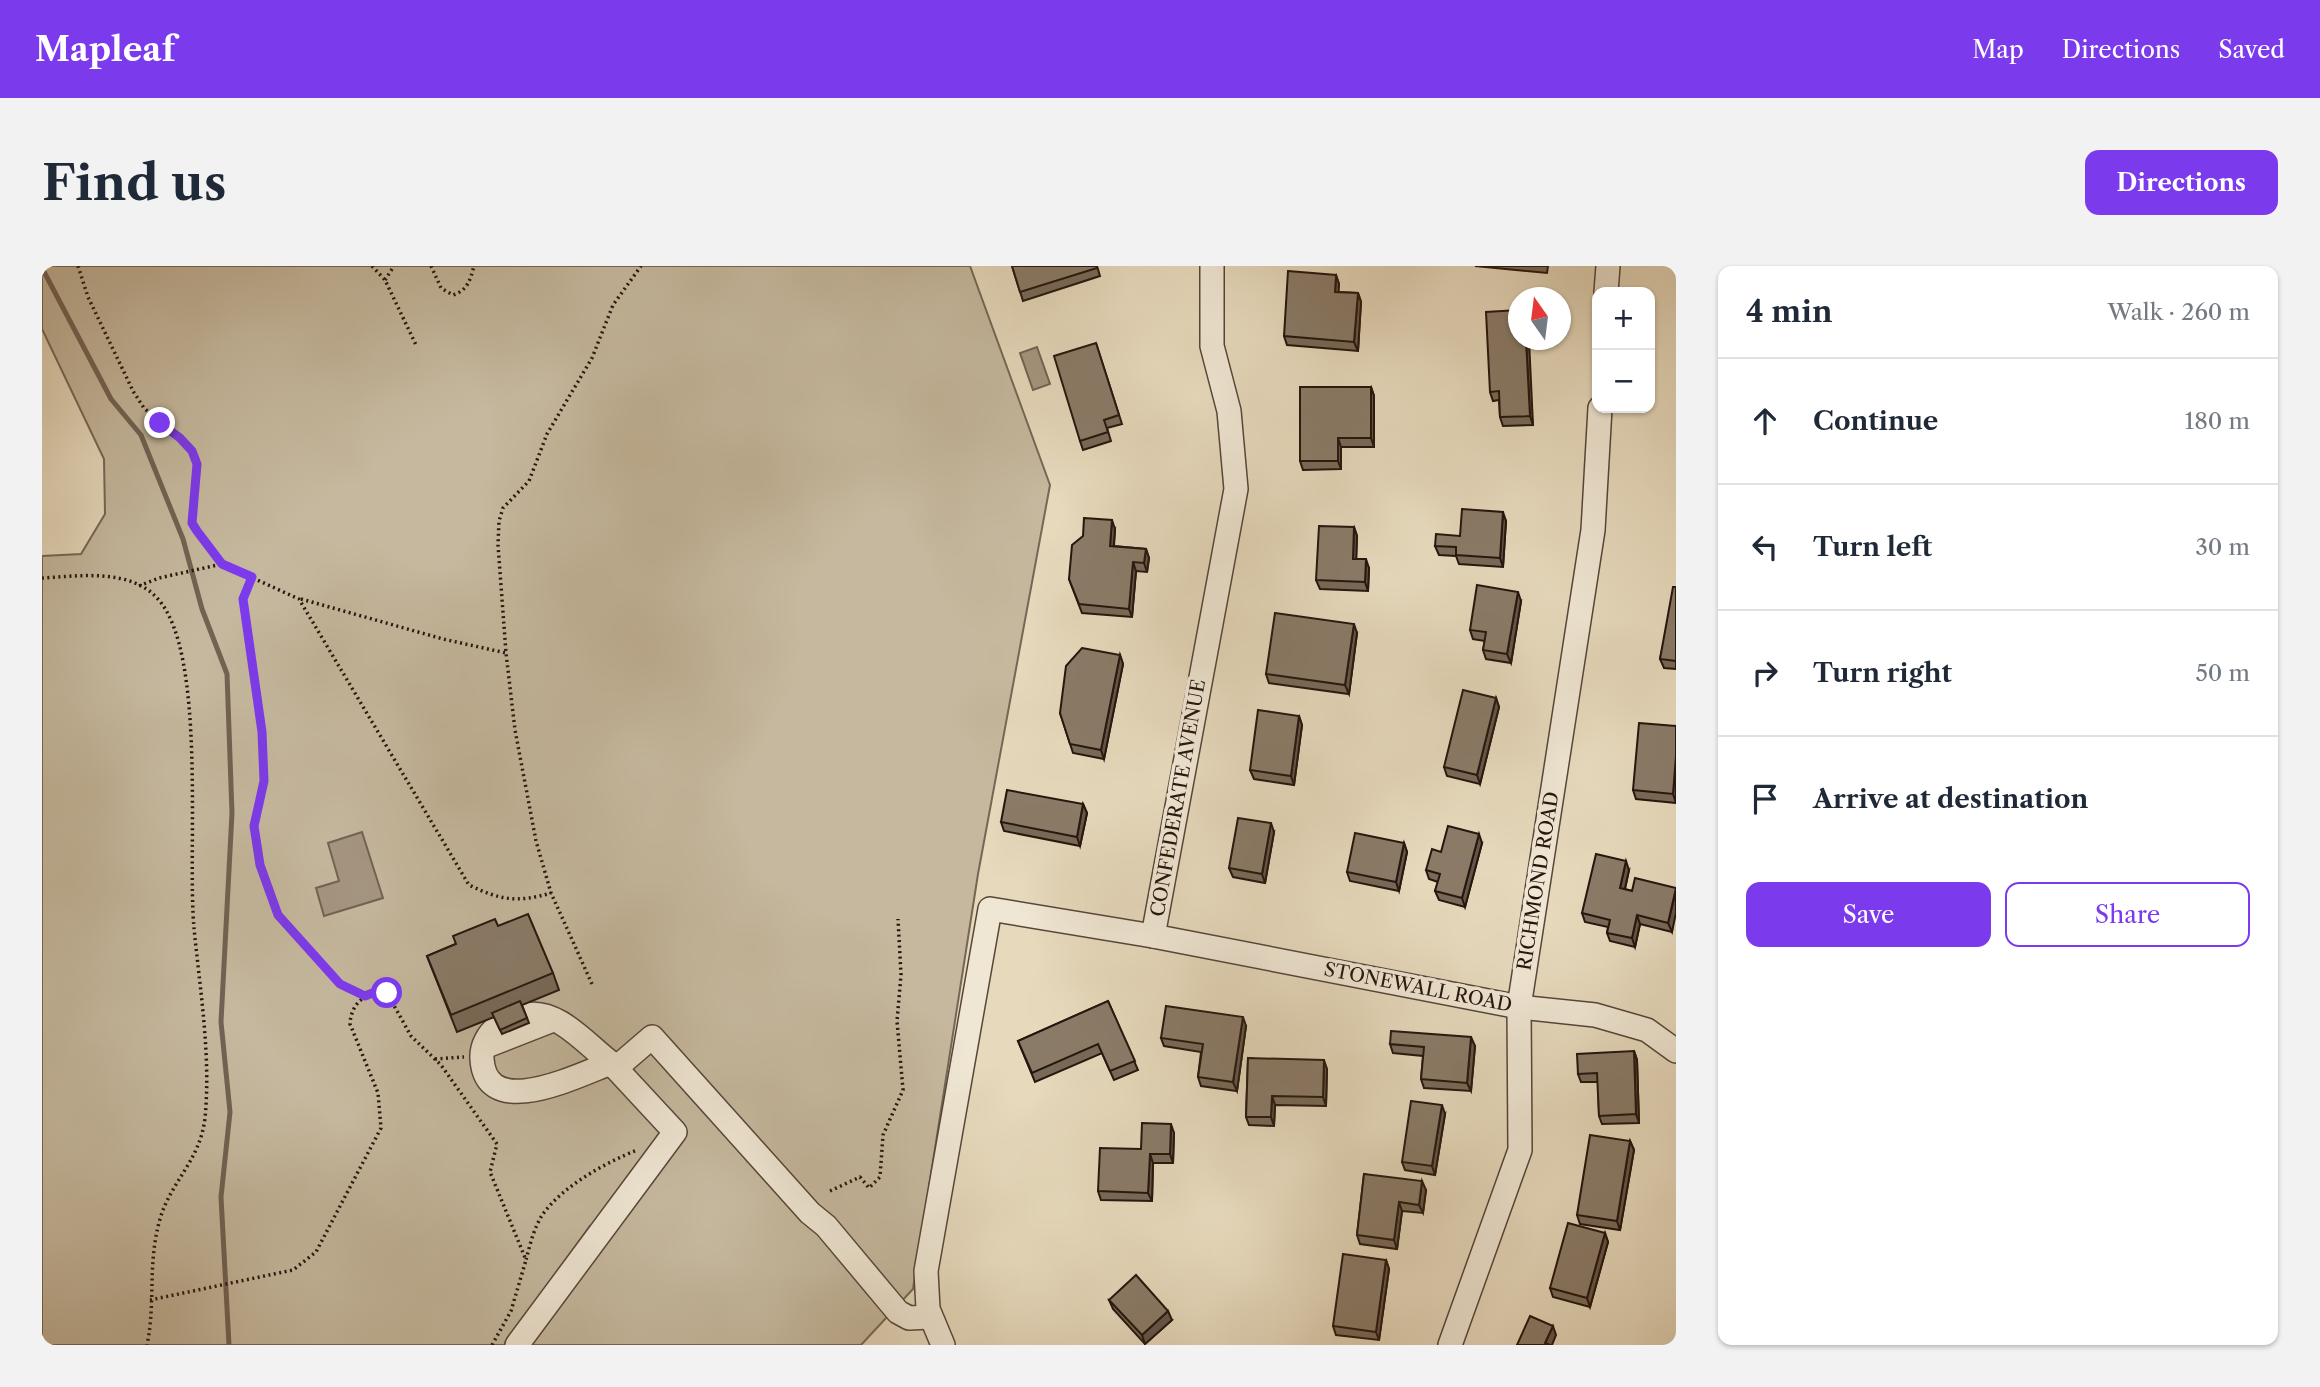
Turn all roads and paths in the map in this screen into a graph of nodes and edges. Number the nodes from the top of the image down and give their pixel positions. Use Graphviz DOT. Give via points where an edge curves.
graph roads {
  1 [pos="78,266"];
  2 [pos="372,266"];
  3 [pos="394,266"];
  4 [pos="431,266"];
  5 [pos="474,266"];
  6 [pos="641,266"];
  7 [pos="1212,266"];
  8 [pos="1608,266"];
  9 [pos="385,280"];
  10 [pos="1606,287"];
  11 [pos="417,347"];
  12 [pos="1600,413"];
  13 [pos="222,564"];
  14 [pos="252,577"];
  15 [pos="42,578"];
  16 [pos="139,586"];
  17 [pos="299,599"];
  18 [pos="506,653"];
  19 [pos="551,893"];
  20 [pos="898,919"];
  21 [pos="1153,936"];
  22 [pos="592,985"];
  23 [pos="365,996"];
  24 [pos="1519,1007"];
  25 [pos="526,1015"];
  26 [pos="555,1019"];
  27 [pos="498,1026"];
  28 [pos="483,1051"];
  29 [pos="1676,1051"];
  30 [pos="435,1059"];
  31 [pos="614,1065"];
  32 [pos="657,1155"];
  33 [pos="830,1191"];
  34 [pos="526,1260"];
  35 [pos="150,1300"];
  36 [pos="930,1317"];
  37 [pos="147,1345"];
  38 [pos="492,1345"];
  39 [pos="517,1345"];
  40 [pos="943,1345"];
  41 [pos="1450,1345"];
  1 -- 13 [label="path" via="133,391 144,408 192,451 197,464 192,523"];
  2 -- 9 [label="path"];
  3 -- 9 [label="path"];
  4 -- 5 [label="path" via="441,288 453,295 463,292"];
  6 -- 18 [label="path" via="613,305 592,358 547,434 529,481 503,508 498,545"];
  7 -- 21 [label="street, CONFEDERATE AVENUE" via="1212,346 1229,411 1236,489"];
  8 -- 10 [label="street"];
  9 -- 11 [label="path"];
  12 -- 24 [label="street, RICHMOND ROAD" via="1593,530"];
  13 -- 14 [label="path"];
  13 -- 16 [label="path"];
  14 -- 17 [label="path"];
  14 -- 23 [label="path" via="243,599 262,732 264,781 254,826 260,865 278,915 340,984"];
  15 -- 16 [label="path" via="113,577"];
  16 -- 35 [label="path" via="158,599 172,619 189,694 194,927 205,1094 198,1149 161,1216 150,1257"];
  17 -- 18 [label="path"];
  17 -- 19 [label="path" via="469,885 497,899"];
  18 -- 19 [label="path" via="515,730"];
  19 -- 22 [label="path"];
  20 -- 33 [label="path" via="901,975 897,1021 903,1090 883,1135 880,1177 869,1188 860,1177"];
  21 -- 24 [label="street, STONEWALL ROAD"];
  21 -- 36 [label="street, CONFEDERATE AVENUE" via="990,909 926,1271"];
  23 -- 30 [label="path" via="387,993 411,1036"];
  23 -- 35 [label="path" via="351,1014 350,1024 378,1093 381,1128 316,1252 293,1270"];
  24 -- 29 [label="street, STONEWALL ROAD" via="1621,1022 1647,1030"];
  24 -- 41 [label="street, RICHMOND ROAD" via="1520,1150"];
  25 -- 26 [label="street" via="542,1013"];
  26 -- 28 [label="street"];
  26 -- 31 [label="street"];
  27 -- 28 [label="street"];
  28 -- 30 [label="path"];
  28 -- 31 [label="street" via="486,1072 494,1082 517,1093"];
  30 -- 34 [label="path" via="497,1144 490,1172"];
  31 -- 32 [label="street" via="675,1132"];
  31 -- 36 [label="street" via="652,1037 826,1226 898,1312 908,1318"];
  32 -- 34 [label="path" via="648,1148 634,1151 554,1201 542,1216"];
  32 -- 39 [label="street"];
  34 -- 38 [label="path" via="511,1311"];
  35 -- 37 [label="path"];
  36 -- 40 [label="street, CONFEDERATE AVENUE"];
}
